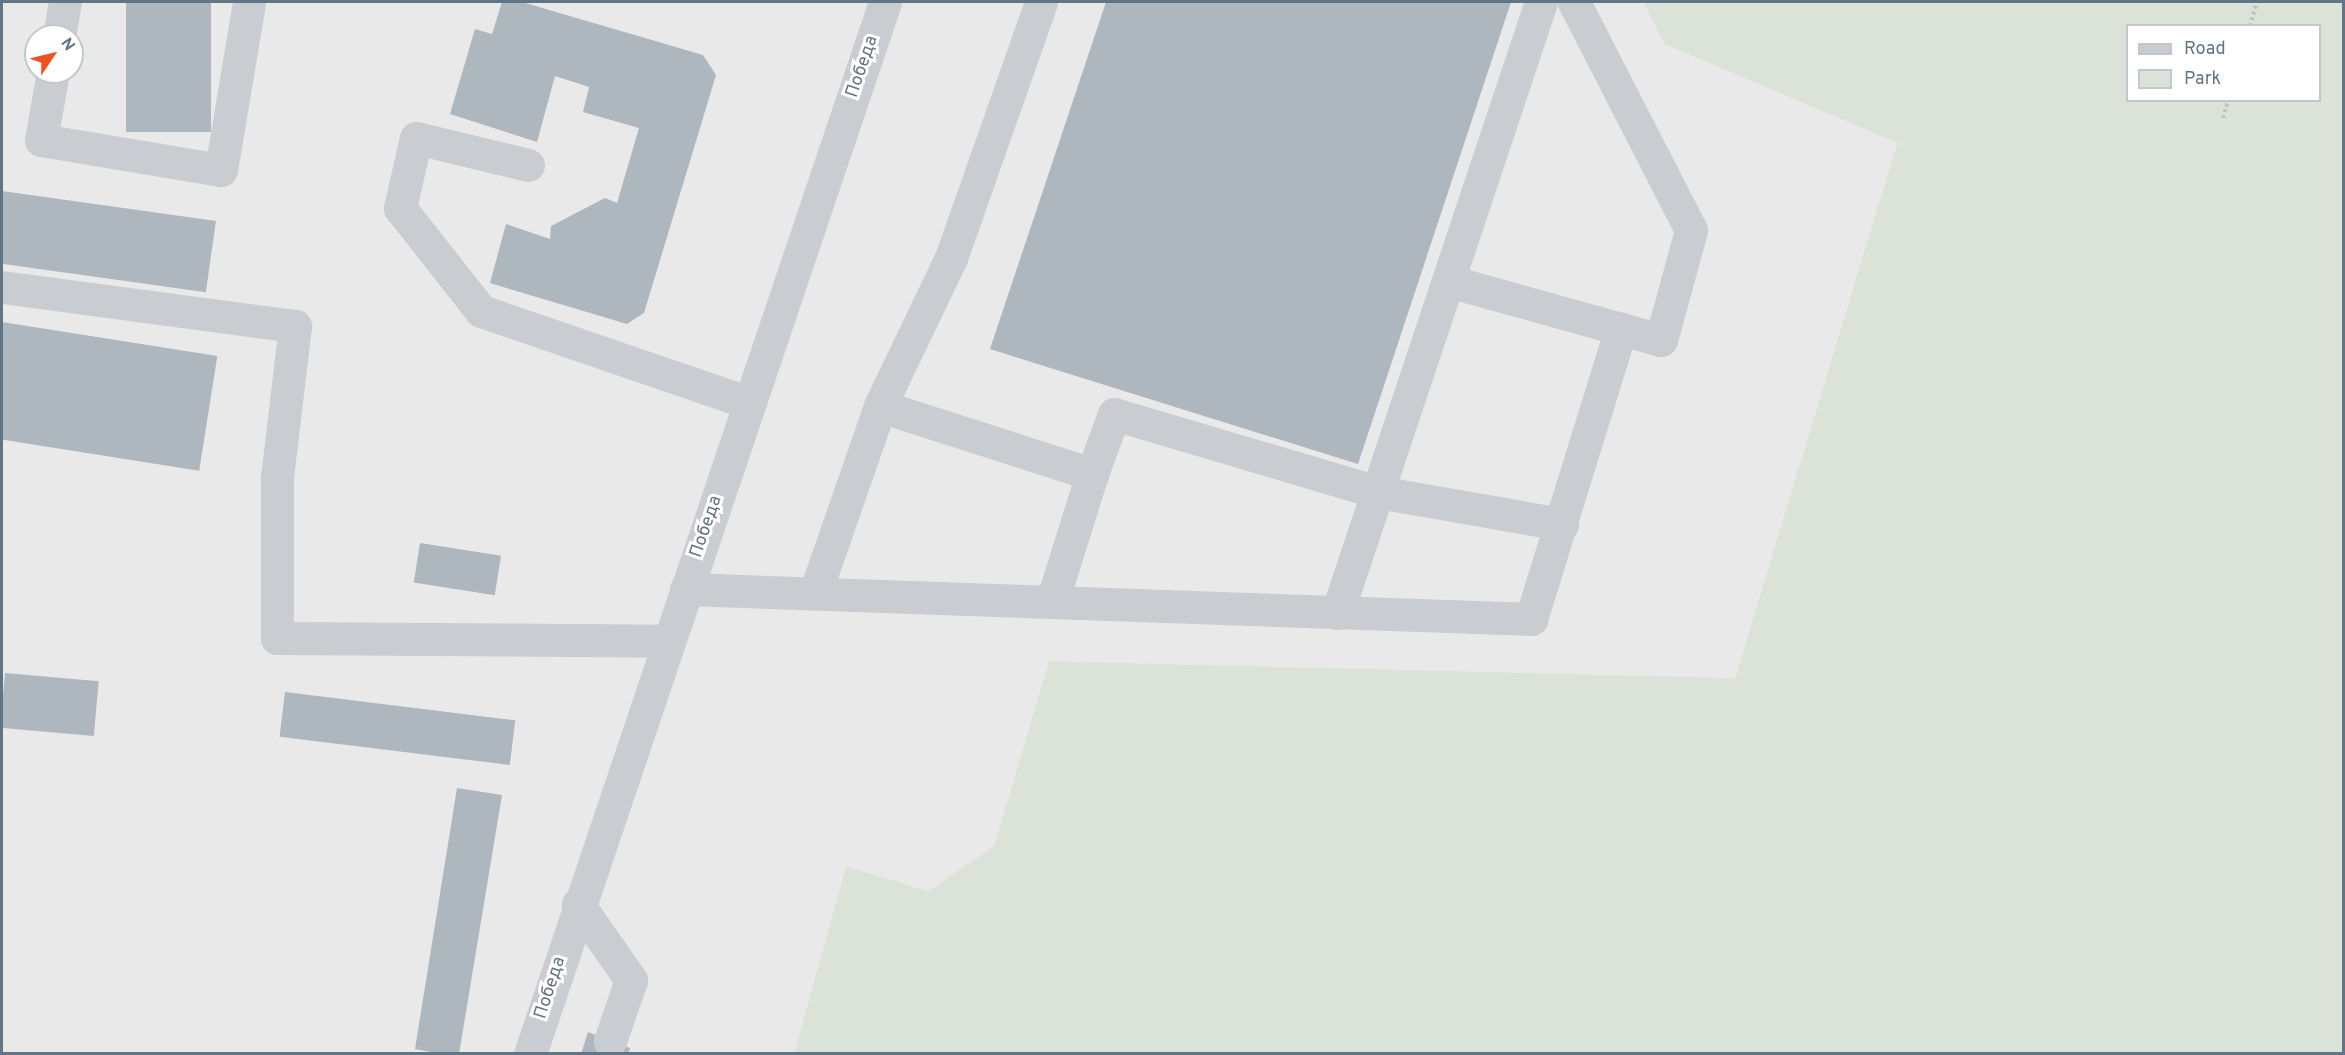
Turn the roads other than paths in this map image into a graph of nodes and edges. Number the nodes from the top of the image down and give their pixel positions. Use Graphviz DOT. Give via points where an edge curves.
graph roads {
  1 [pos="65,2"];
  2 [pos="249,2"];
  3 [pos="885,2"];
  4 [pos="1041,2"];
  5 [pos="1541,2"];
  6 [pos="1574,2"];
  7 [pos="61,24"];
  8 [pos="51,84"];
  9 [pos="528,165"];
  10 [pos="1448,281"];
  11 [pos="2,288"];
  12 [pos="1621,329"];
  13 [pos="749,403"];
  14 [pos="880,406"];
  15 [pos="1092,474"];
  16 [pos="1378,492"];
  17 [pos="1562,524"];
  18 [pos="686,589"];
  19 [pos="815,593"];
  20 [pos="1052,602"];
  21 [pos="1337,613"];
  22 [pos="668,641"];
  23 [pos="578,904"];
  24 [pos="610,1041"];
  25 [pos="530,1053"];
  1 -- 7 [label="street"];
  2 -- 8 [label="street" via="221,170 41,140"];
  3 -- 13 [label="street, Победа"];
  4 -- 14 [label="street" via="951,258"];
  5 -- 10 [label="street"];
  6 -- 12 [label="street" via="1691,230 1661,340"];
  9 -- 13 [label="street" via="416,138 400,208 481,311"];
  10 -- 12 [label="street"];
  10 -- 16 [label="street"];
  11 -- 22 [label="street" via="295,326 277,478 276,638"];
  12 -- 17 [label="street"];
  13 -- 18 [label="street, Победа"];
  14 -- 15 [label="street"];
  14 -- 19 [label="street"];
  15 -- 16 [label="street" via="1114,414"];
  15 -- 20 [label="street"];
  16 -- 17 [label="street"];
  16 -- 21 [label="street"];
  17 -- 21 [label="street" via="1531,619"];
  18 -- 19 [label="street"];
  18 -- 22 [label="street, Победа"];
  19 -- 20 [label="street"];
  20 -- 21 [label="street"];
  22 -- 23 [label="street, Победа"];
  23 -- 24 [label="street" via="631,980"];
  23 -- 25 [label="street, Победа"];
}
